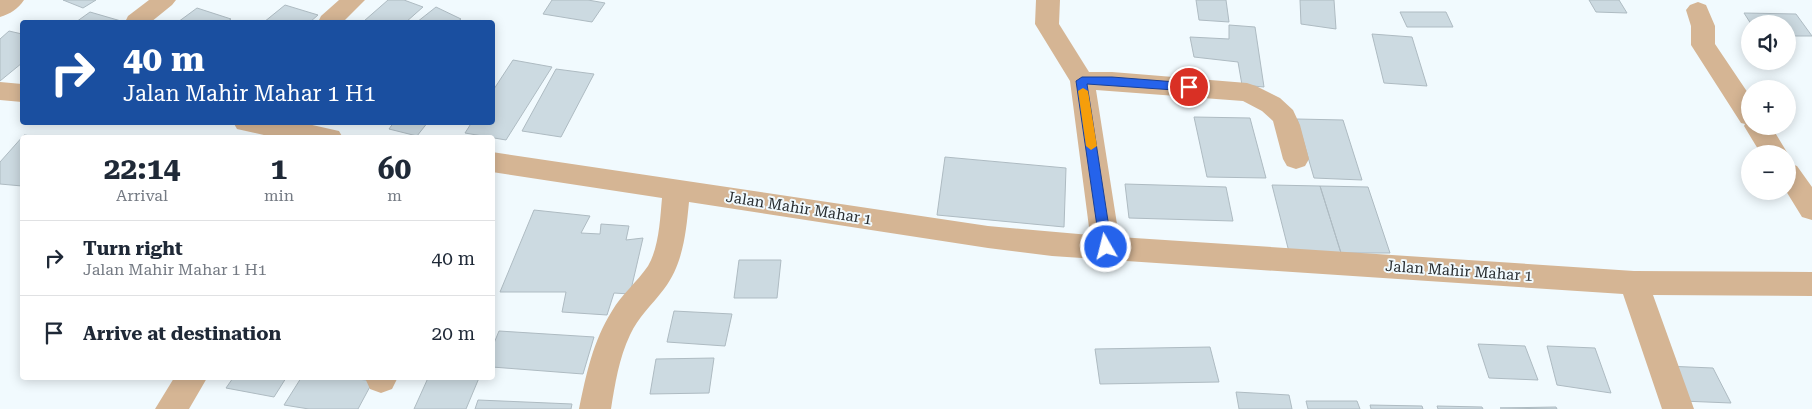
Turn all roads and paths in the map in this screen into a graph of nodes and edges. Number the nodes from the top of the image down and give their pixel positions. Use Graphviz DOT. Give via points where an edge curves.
graph roads {
  1 [pos="12,0"];
  2 [pos="164,0"];
  3 [pos="353,0"];
  4 [pos="1048,0"];
  5 [pos="0,9"];
  6 [pos="1698,10"];
  7 [pos="139,20"];
  8 [pos="331,20"];
  9 [pos="1082,81"];
  10 [pos="0,91"];
  11 [pos="20,93"];
  12 [pos="1741,102"];
  13 [pos="262,125"];
  14 [pos="314,135"];
  15 [pos="1296,159"];
  16 [pos="495,162"];
  17 [pos="1796,184"];
  18 [pos="678,190"];
  19 [pos="1812,209"];
  20 [pos="1106,247"];
  21 [pos="1634,283"];
  22 [pos="1812,284"];
  23 [pos="190,380"];
  24 [pos="171,409"];
  25 [pos="595,409"];
  26 [pos="1678,409"];
  1 -- 5 [label="street"];
  2 -- 7 [label="street"];
  3 -- 8 [label="street"];
  4 -- 9 [label="street" via="1048,24"];
  6 -- 12 [label="street" via="1704,26 1703,45"];
  9 -- 15 [label="street" via="1247,92 1280,110 1287,123"];
  9 -- 20 [label="street"];
  10 -- 11 [label="street"];
  13 -- 14 [label="street"];
  16 -- 18 [label="street, Jalan Mahir Mahar 1"];
  17 -- 19 [label="street"];
  18 -- 20 [label="street, Jalan Mahir Mahar 1" via="988,237"];
  18 -- 25 [label="street" via="665,261 652,284 621,323 605,356"];
  20 -- 21 [label="street, Jalan Mahir Mahar 1"];
  21 -- 22 [label="street, Jalan Mahir Mahar 1"];
  21 -- 26 [label="street"];
  23 -- 24 [label="street"];
}
